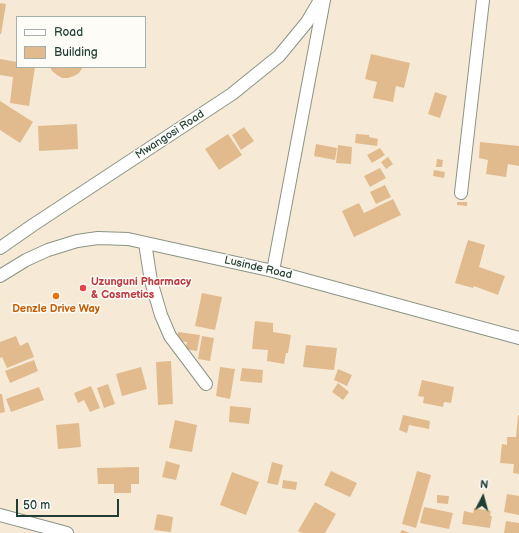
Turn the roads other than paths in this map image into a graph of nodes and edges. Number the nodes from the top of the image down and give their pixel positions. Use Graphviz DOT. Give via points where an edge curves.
graph roads {
  1 [pos="320,0"];
  2 [pos="324,0"];
  3 [pos="483,0"];
  4 [pos="461,193"];
  5 [pos="145,243"];
  6 [pos="0,248"];
  7 [pos="273,271"];
  8 [pos="0,276"];
  9 [pos="519,338"];
  10 [pos="206,384"];
  11 [pos="0,515"];
  12 [pos="67,533"];
  1 -- 6 [label="street, Mwangosi Road" via="307,22 279,56 232,94"];
  2 -- 7 [label="street"];
  3 -- 4 [label="street"];
  5 -- 7 [label="street, Lusinde Road"];
  5 -- 8 [label="street, Lusinde Road" via="128,239 98,238 76,241 26,260"];
  5 -- 10 [label="street" via="151,281 170,336"];
  7 -- 9 [label="street, Lusinde Road"];
  11 -- 12 [label="street"];
}
